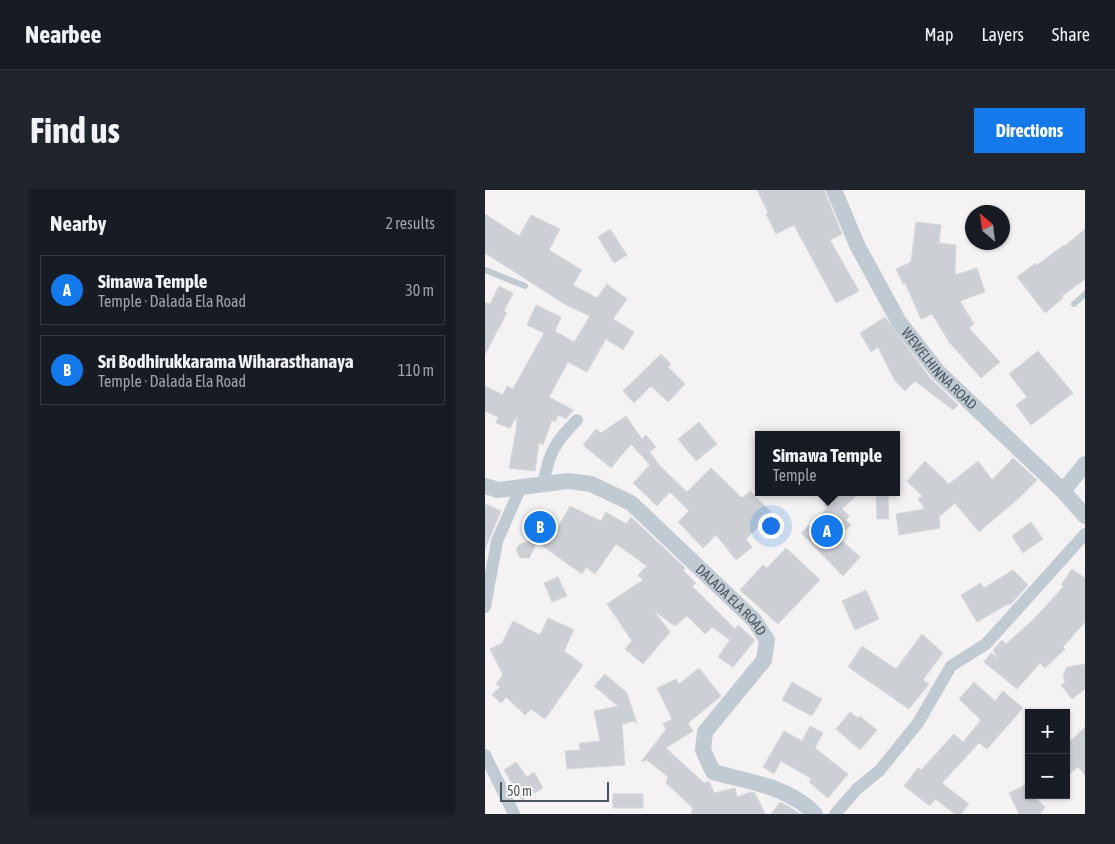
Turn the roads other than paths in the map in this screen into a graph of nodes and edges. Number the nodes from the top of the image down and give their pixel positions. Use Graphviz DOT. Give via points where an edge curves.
graph roads {
  1 [pos="834,190"];
  2 [pos="485,270"];
  3 [pos="525,286"];
  4 [pos="1085,294"];
  5 [pos="1074,304"];
  6 [pos="577,420"];
  7 [pos="1085,464"];
  8 [pos="543,485"];
  9 [pos="485,486"];
  10 [pos="520,489"];
  11 [pos="1063,491"];
  12 [pos="1085,516"];
  13 [pos="1085,534"];
  14 [pos="485,606"];
  15 [pos="485,754"];
  16 [pos="514,814"];
  17 [pos="815,814"];
  18 [pos="835,814"];
  1 -- 11 [label="street, WEWELHINNA ROAD" via="857,245 899,322 938,372"];
  2 -- 3 [label="lane"];
  4 -- 5 [label="lane"];
  6 -- 8 [label="street" via="558,439 547,461"];
  7 -- 11 [label="street"];
  8 -- 10 [label="street, DALADA ELA ROAD"];
  8 -- 17 [label="street, DALADA ELA ROAD" via="568,481 591,484 631,503 754,620 767,640 764,660 705,732 703,750 713,772 781,790 803,801"];
  9 -- 10 [label="street, DALADA ELA ROAD" via="498,490"];
  10 -- 14 [label="street" via="497,541"];
  11 -- 12 [label="street, WEWELHINNA ROAD"];
  13 -- 18 [label="street" via="986,644 951,666 918,723 880,770"];
  15 -- 16 [label="street"];
}
